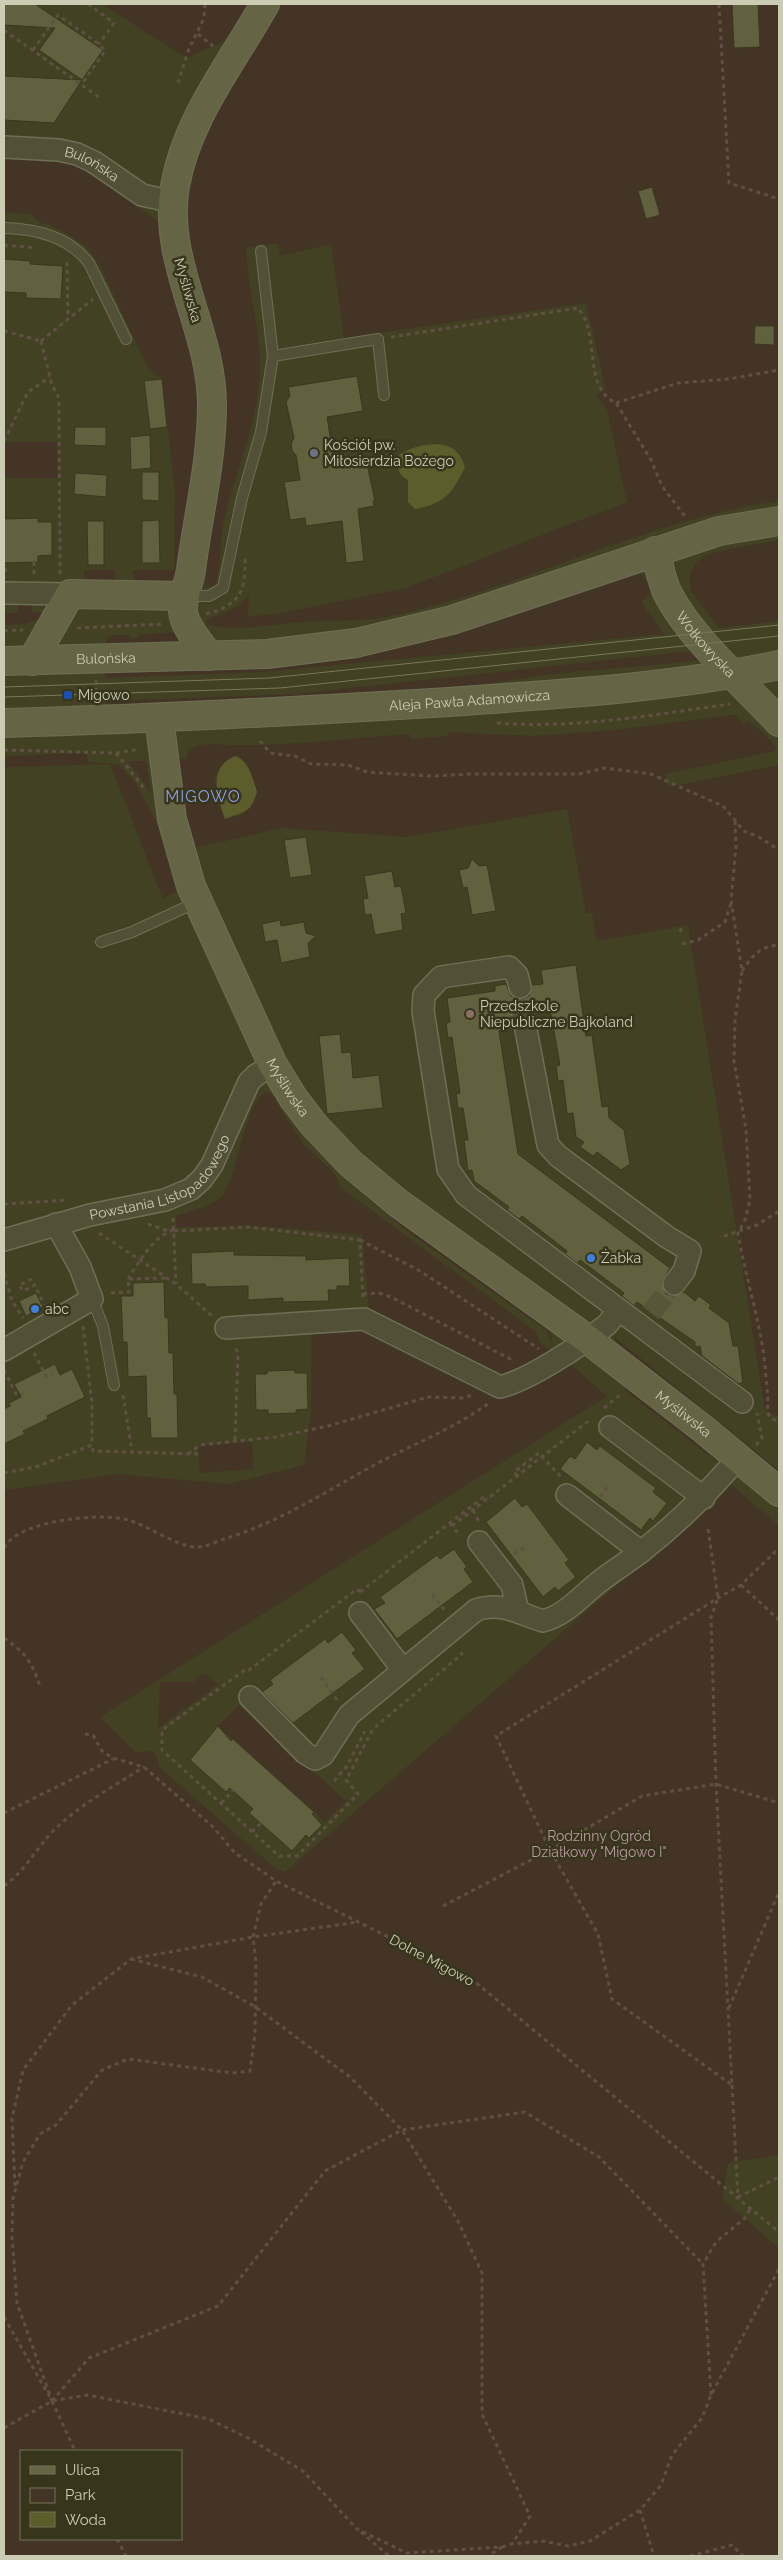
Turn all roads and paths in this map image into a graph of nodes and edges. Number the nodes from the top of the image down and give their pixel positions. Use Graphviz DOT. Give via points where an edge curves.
graph roads {
  1 [pos="88,4"];
  2 [pos="205,4"];
  3 [pos="265,4"];
  4 [pos="719,4"];
  5 [pos="4,30"];
  6 [pos="198,34"];
  7 [pos="99,44"];
  8 [pos="216,48"];
  9 [pos="33,50"];
  10 [pos="178,83"];
  11 [pos="81,85"];
  12 [pos="100,98"];
  13 [pos="4,147"];
  14 [pos="779,199"];
  15 [pos="174,202"];
  16 [pos="4,228"];
  17 [pos="261,251"];
  18 [pos="67,254"];
  19 [pos="103,292"];
  20 [pos="68,318"];
  21 [pos="4,331"];
  22 [pos="126,339"];
  23 [pos="378,339"];
  24 [pos="41,341"];
  25 [pos="273,356"];
  26 [pos="779,370"];
  27 [pos="50,376"];
  28 [pos="384,395"];
  29 [pos="616,403"];
  30 [pos="4,441"];
  31 [pos="779,521"];
  32 [pos="690,524"];
  33 [pos="655,552"];
  34 [pos="65,588"];
  35 [pos="4,593"];
  36 [pos="185,608"];
  37 [pos="209,656"];
  38 [pos="96,659"];
  39 [pos="4,661"];
  40 [pos="32,661"];
  41 [pos="779,665"];
  42 [pos="734,675"];
  43 [pos="159,718"];
  44 [pos="98,721"];
  45 [pos="779,722"];
  46 [pos="4,723"];
  47 [pos="260,741"];
  48 [pos="144,748"];
  49 [pos="4,750"];
  50 [pos="99,752"];
  51 [pos="116,753"];
  52 [pos="145,790"];
  53 [pos="734,822"];
  54 [pos="779,850"];
  55 [pos="732,900"];
  56 [pos="198,902"];
  57 [pos="683,926"];
  58 [pos="680,932"];
  59 [pos="101,942"];
  60 [pos="682,944"];
  61 [pos="779,945"];
  62 [pos="742,972"];
  63 [pos="520,987"];
  64 [pos="523,1014"];
  65 [pos="273,1065"];
  66 [pos="76,1199"];
  67 [pos="4,1204"];
  68 [pos="779,1211"];
  69 [pos="173,1218"];
  70 [pos="145,1223"];
  71 [pos="56,1224"];
  72 [pos="93,1229"];
  73 [pos="172,1231"];
  74 [pos="738,1233"];
  75 [pos="724,1236"];
  76 [pos="4,1240"];
  77 [pos="360,1240"];
  78 [pos="140,1260"];
  79 [pos="4,1273"];
  80 [pos="167,1278"];
  81 [pos="32,1279"];
  82 [pos="128,1279"];
  83 [pos="176,1284"];
  84 [pos="674,1284"];
  85 [pos="363,1294"];
  86 [pos="92,1299"];
  87 [pos="618,1309"];
  88 [pos="47,1310"];
  89 [pos="364,1319"];
  90 [pos="226,1328"];
  91 [pos="587,1338"];
  92 [pos="32,1341"];
  93 [pos="4,1350"];
  94 [pos="536,1356"];
  95 [pos="522,1366"];
  96 [pos="4,1370"];
  97 [pos="53,1375"];
  98 [pos="114,1385"];
  99 [pos="497,1385"];
  100 [pos="23,1394"];
  101 [pos="621,1394"];
  102 [pos="742,1402"];
  103 [pos="612,1403"];
  104 [pos="779,1422"];
  105 [pos="601,1423"];
  106 [pos="235,1440"];
  107 [pos="92,1444"];
  108 [pos="746,1452"];
  109 [pos="188,1454"];
  110 [pos="198,1454"];
  111 [pos="4,1473"];
  112 [pos="779,1492"];
  113 [pos="567,1495"];
  114 [pos="704,1498"];
  115 [pos="451,1524"];
  116 [pos="708,1529"];
  117 [pos="472,1541"];
  118 [pos="4,1548"];
  119 [pos="779,1548"];
  120 [pos="641,1552"];
  121 [pos="741,1585"];
  122 [pos="432,1594"];
  123 [pos="718,1598"];
  124 [pos="360,1602"];
  125 [pos="454,1606"];
  126 [pos="339,1607"];
  127 [pos="446,1612"];
  128 [pos="518,1612"];
  129 [pos="779,1620"];
  130 [pos="446,1634"];
  131 [pos="4,1638"];
  132 [pos="403,1670"];
  133 [pos="321,1677"];
  134 [pos="40,1686"];
  135 [pos="250,1697"];
  136 [pos="339,1702"];
  137 [pos="365,1731"];
  138 [pos="85,1734"];
  139 [pos="113,1758"];
  140 [pos="144,1767"];
  141 [pos="334,1781"];
  142 [pos="716,1784"];
  143 [pos="233,1790"];
  144 [pos="221,1803"];
  145 [pos="779,1803"];
  146 [pos="4,1814"];
  147 [pos="261,1823"];
  148 [pos="252,1832"];
  149 [pos="550,1850"];
  150 [pos="276,1881"];
  151 [pos="4,1886"];
  152 [pos="779,1892"];
  153 [pos="443,1906"];
  154 [pos="358,1922"];
  155 [pos="254,1937"];
  156 [pos="131,1959"];
  157 [pos="254,2006"];
  158 [pos="729,2008"];
  159 [pos="732,2085"];
  160 [pos="402,2130"];
  161 [pos="779,2177"];
  162 [pos="15,2190"];
  163 [pos="738,2197"];
  164 [pos="750,2207"];
  165 [pos="779,2232"];
  166 [pos="703,2264"];
  167 [pos="779,2269"];
  168 [pos="4,2317"];
  169 [pos="711,2395"];
  170 [pos="52,2401"];
  171 [pos="4,2428"];
  172 [pos="75,2450"];
  173 [pos="640,2510"];
  174 [pos="357,2529"];
  175 [pos="118,2540"];
  176 [pos="512,2544"];
  177 [pos="502,2547"];
  178 [pos="126,2556"];
  179 [pos="389,2556"];
  180 [pos="488,2556"];
  181 [pos="654,2556"];
  182 [pos="690,2556"];
  183 [pos="743,2556"];
  1 -- 7 [label="path" via="114,23"];
  2 -- 6 [label="path"];
  3 -- 15 [label="street, Myśliwska" via="198,119 182,160"];
  4 -- 14 [label="path" via="729,184"];
  5 -- 9 [label="path"];
  6 -- 8 [label="path"];
  6 -- 10 [label="path" via="188,51"];
  7 -- 9 [label="path" via="58,15"];
  7 -- 11 [label="path" via="104,51"];
  9 -- 11 [label="path"];
  11 -- 12 [label="path"];
  13 -- 15 [label="street, Bulońska" via="77,154 142,195"];
  15 -- 36 [label="street, Myśliwska" via="177,255 210,372 212,404 210,443"];
  16 -- 19 [label="lane" via="30,229 71,246 89,263"];
  17 -- 25 [label="lane"];
  18 -- 20 [label="path"];
  19 -- 20 [label="path"];
  19 -- 22 [label="lane"];
  20 -- 24 [label="path"];
  21 -- 24 [label="path"];
  23 -- 25 [label="lane"];
  23 -- 28 [label="lane"];
  23 -- 29 [label="path" via="578,308 587,322 598,389"];
  24 -- 27 [label="path"];
  25 -- 36 [label="lane" via="261,432 242,498 223,588"];
  26 -- 29 [label="path" via="729,379 678,383"];
  27 -- 30 [label="path" via="28,392"];
  27 -- 34 [label="path" via="59,398"];
  29 -- 32 [label="path" via="651,460 662,486"];
  31 -- 33 [label="street" via="720,531"];
  33 -- 37 [label="street" via="470,614 398,634 309,650"];
  33 -- 42 [label="street, Wołkowyska" via="667,591 676,607"];
  34 -- 35 [label="street"];
  34 -- 36 [label="street"];
  34 -- 40 [label="street"];
  36 -- 37 [label="street"];
  36 -- 38 [label="path" via="141,626 94,627"];
  37 -- 38 [label="street, Bulońska"];
  38 -- 40 [label="street, Bulońska"];
  38 -- 44 [label="path"];
  39 -- 40 [label="street, Bulońska"];
  41 -- 42 [label="street, Aleja Pawła Adamowicza"];
  42 -- 43 [label="street, Aleja Pawła Adamowicza" via="622,689 264,714"];
  42 -- 45 [label="street, Wołkowyska"];
  43 -- 44 [label="street"];
  43 -- 56 [label="street, Myśliwska" via="172,820 178,848"];
  44 -- 46 [label="street"];
  44 -- 50 [label="path"];
  47 -- 53 [label="path" via="270,753 295,756 311,764 348,765 367,772 432,776 579,774 605,768 651,774 723,806"];
  48 -- 51 [label="path"];
  49 -- 50 [label="path"];
  50 -- 51 [label="path"];
  51 -- 52 [label="path"];
  53 -- 54 [label="path"];
  53 -- 55 [label="path" via="736,848"];
  55 -- 60 [label="path" via="726,922 698,940"];
  55 -- 62 [label="path"];
  56 -- 59 [label="lane" via="132,932"];
  56 -- 65 [label="street, Myśliwska"];
  57 -- 58 [label="path"];
  61 -- 62 [label="path" via="767,946 753,956"];
  62 -- 74 [label="path" via="735,1020 734,1061 746,1129 750,1200"];
  63 -- 87 [label="street" via="517,975 509,967 441,977 424,995 423,1010 448,1169 466,1195"];
  64 -- 84 [label="street" via="548,1145 558,1156 690,1251 684,1271"];
  65 -- 71 [label="street, Powstania Listopadowego" via="249,1082 212,1165 191,1189 165,1200"];
  65 -- 91 [label="street, Myśliwska" via="314,1125 372,1182"];
  66 -- 67 [label="path"];
  68 -- 74 [label="path"];
  69 -- 73 [label="path"];
  70 -- 73 [label="path"];
  71 -- 76 [label="street, Powstania Listopadowego"];
  71 -- 86 [label="street" via="80,1267"];
  72 -- 78 [label="path"];
  73 -- 77 [label="path" via="248,1227"];
  73 -- 78 [label="path"];
  73 -- 83 [label="path"];
  74 -- 75 [label="path"];
  74 -- 104 [label="path" via="747,1284 760,1323 767,1412"];
  77 -- 85 [label="path"];
  77 -- 94 [label="path" via="420,1271 543,1351"];
  78 -- 80 [label="path"];
  78 -- 82 [label="path"];
  79 -- 92 [label="path" via="12,1301"];
  80 -- 82 [label="path"];
  80 -- 83 [label="path"];
  81 -- 88 [label="path" via="19,1285 22,1291 35,1285"];
  82 -- 86 [label="path" via="129,1292"];
  83 -- 90 [label="path"];
  85 -- 89 [label="path"];
  85 -- 95 [label="path" via="379,1292 391,1297"];
  86 -- 92 [label="street"];
  86 -- 98 [label="lane" via="103,1326"];
  86 -- 107 [label="path"];
  87 -- 91 [label="street" via="606,1326"];
  87 -- 102 [label="street" via="646,1320"];
  89 -- 90 [label="street"];
  89 -- 99 [label="street"];
  90 -- 106 [label="path" via="238,1353"];
  91 -- 99 [label="street" via="514,1384"];
  91 -- 108 [label="street, Myśliwska"];
  92 -- 93 [label="street"];
  92 -- 97 [label="path" via="46,1376"];
  96 -- 100 [label="path" via="16,1394"];
  99 -- 106 [label="path" via="462,1398 428,1397 328,1426 276,1437"];
  99 -- 118 [label="path" via="496,1398 448,1429 377,1464 292,1513 240,1535 195,1547 126,1519 91,1518 56,1521 25,1531"];
  101 -- 103 [label="path"];
  102 -- 108 [label="path" via="757,1410 762,1438"];
  105 -- 114 [label="street"];
  105 -- 115 [label="path" via="541,1458"];
  106 -- 109 [label="path" via="200,1445"];
  107 -- 109 [label="path" via="93,1451"];
  107 -- 111 [label="path" via="36,1467"];
  108 -- 112 [label="street, Myśliwska"];
  108 -- 114 [label="street"];
  109 -- 110 [label="path"];
  113 -- 120 [label="street"];
  114 -- 120 [label="street"];
  115 -- 117 [label="path"];
  115 -- 124 [label="path"];
  116 -- 123 [label="path"];
  117 -- 128 [label="street" via="512,1584"];
  119 -- 121 [label="path"];
  120 -- 128 [label="street" via="552,1618 543,1621"];
  121 -- 123 [label="path"];
  121 -- 129 [label="path"];
  122 -- 127 [label="path"];
  123 -- 142 [label="path" via="711,1617"];
  123 -- 149 [label="path" via="496,1736"];
  124 -- 132 [label="street"];
  125 -- 127 [label="path"];
  126 -- 144 [label="path" via="337,1604 162,1730 162,1750"];
  127 -- 130 [label="path" via="448,1615 438,1622"];
  128 -- 130 [label="street" via="487,1606 476,1610"];
  130 -- 132 [label="street"];
  130 -- 148 [label="path" via="462,1654 373,1729 346,1780 358,1794 297,1856 279,1856"];
  131 -- 134 [label="path" via="31,1662"];
  132 -- 135 [label="street" via="349,1715 324,1755 315,1759 305,1753"];
  133 -- 136 [label="path"];
  137 -- 141 [label="path" via="347,1766"];
  138 -- 139 [label="path" via="93,1735 102,1751"];
  139 -- 140 [label="path, Dolne Migowo"];
  139 -- 146 [label="path"];
  140 -- 150 [label="path, Dolne Migowo" via="212,1826 235,1853"];
  140 -- 151 [label="path" via="93,1800 55,1830 19,1875"];
  142 -- 145 [label="path"];
  142 -- 149 [label="path" via="642,1796"];
  142 -- 158 [label="path"];
  143 -- 144 [label="path"];
  144 -- 148 [label="path"];
  147 -- 148 [label="path"];
  149 -- 153 [label="path"];
  149 -- 159 [label="path" via="598,1934 612,1999"];
  150 -- 154 [label="path, Dolne Migowo"];
  150 -- 155 [label="path" via="261,1904"];
  152 -- 158 [label="path"];
  154 -- 155 [label="path"];
  154 -- 163 [label="path, Dolne Migowo" via="469,1977"];
  155 -- 156 [label="path"];
  155 -- 157 [label="path"];
  156 -- 157 [label="path" via="202,1977"];
  156 -- 162 [label="path" via="72,2005 23,2070 12,2119"];
  157 -- 160 [label="path" via="350,2077"];
  157 -- 162 [label="path" via="255,2033 250,2071 232,2073 128,2059 102,2070 56,2125 40,2134 23,2162"];
  158 -- 159 [label="path"];
  159 -- 163 [label="path"];
  160 -- 166 [label="path" via="525,2112 599,2157"];
  160 -- 170 [label="path" via="325,2171 218,2306 89,2358"];
  160 -- 176 [label="path" via="458,2221 482,2273 482,2414 530,2516"];
  161 -- 163 [label="path"];
  162 -- 170 [label="path" via="12,2236 17,2303"];
  163 -- 164 [label="path, Dolne Migowo"];
  164 -- 165 [label="path, Dolne Migowo"];
  164 -- 166 [label="path" via="745,2218 716,2242"];
  166 -- 169 [label="path"];
  167 -- 169 [label="path"];
  168 -- 170 [label="path"];
  169 -- 173 [label="path" via="702,2418 672,2456 661,2485"];
  170 -- 171 [label="path"];
  170 -- 172 [label="path"];
  170 -- 174 [label="path" via="87,2395 209,2419 303,2471"];
  173 -- 176 [label="path" via="590,2541 568,2546 543,2541"];
  173 -- 181 [label="path"];
  174 -- 177 [label="path" via="406,2553"];
  174 -- 179 [label="path"];
  175 -- 178 [label="path"];
  176 -- 177 [label="path"];
  177 -- 180 [label="path"];
  182 -- 183 [label="path" via="732,2545"];
}
